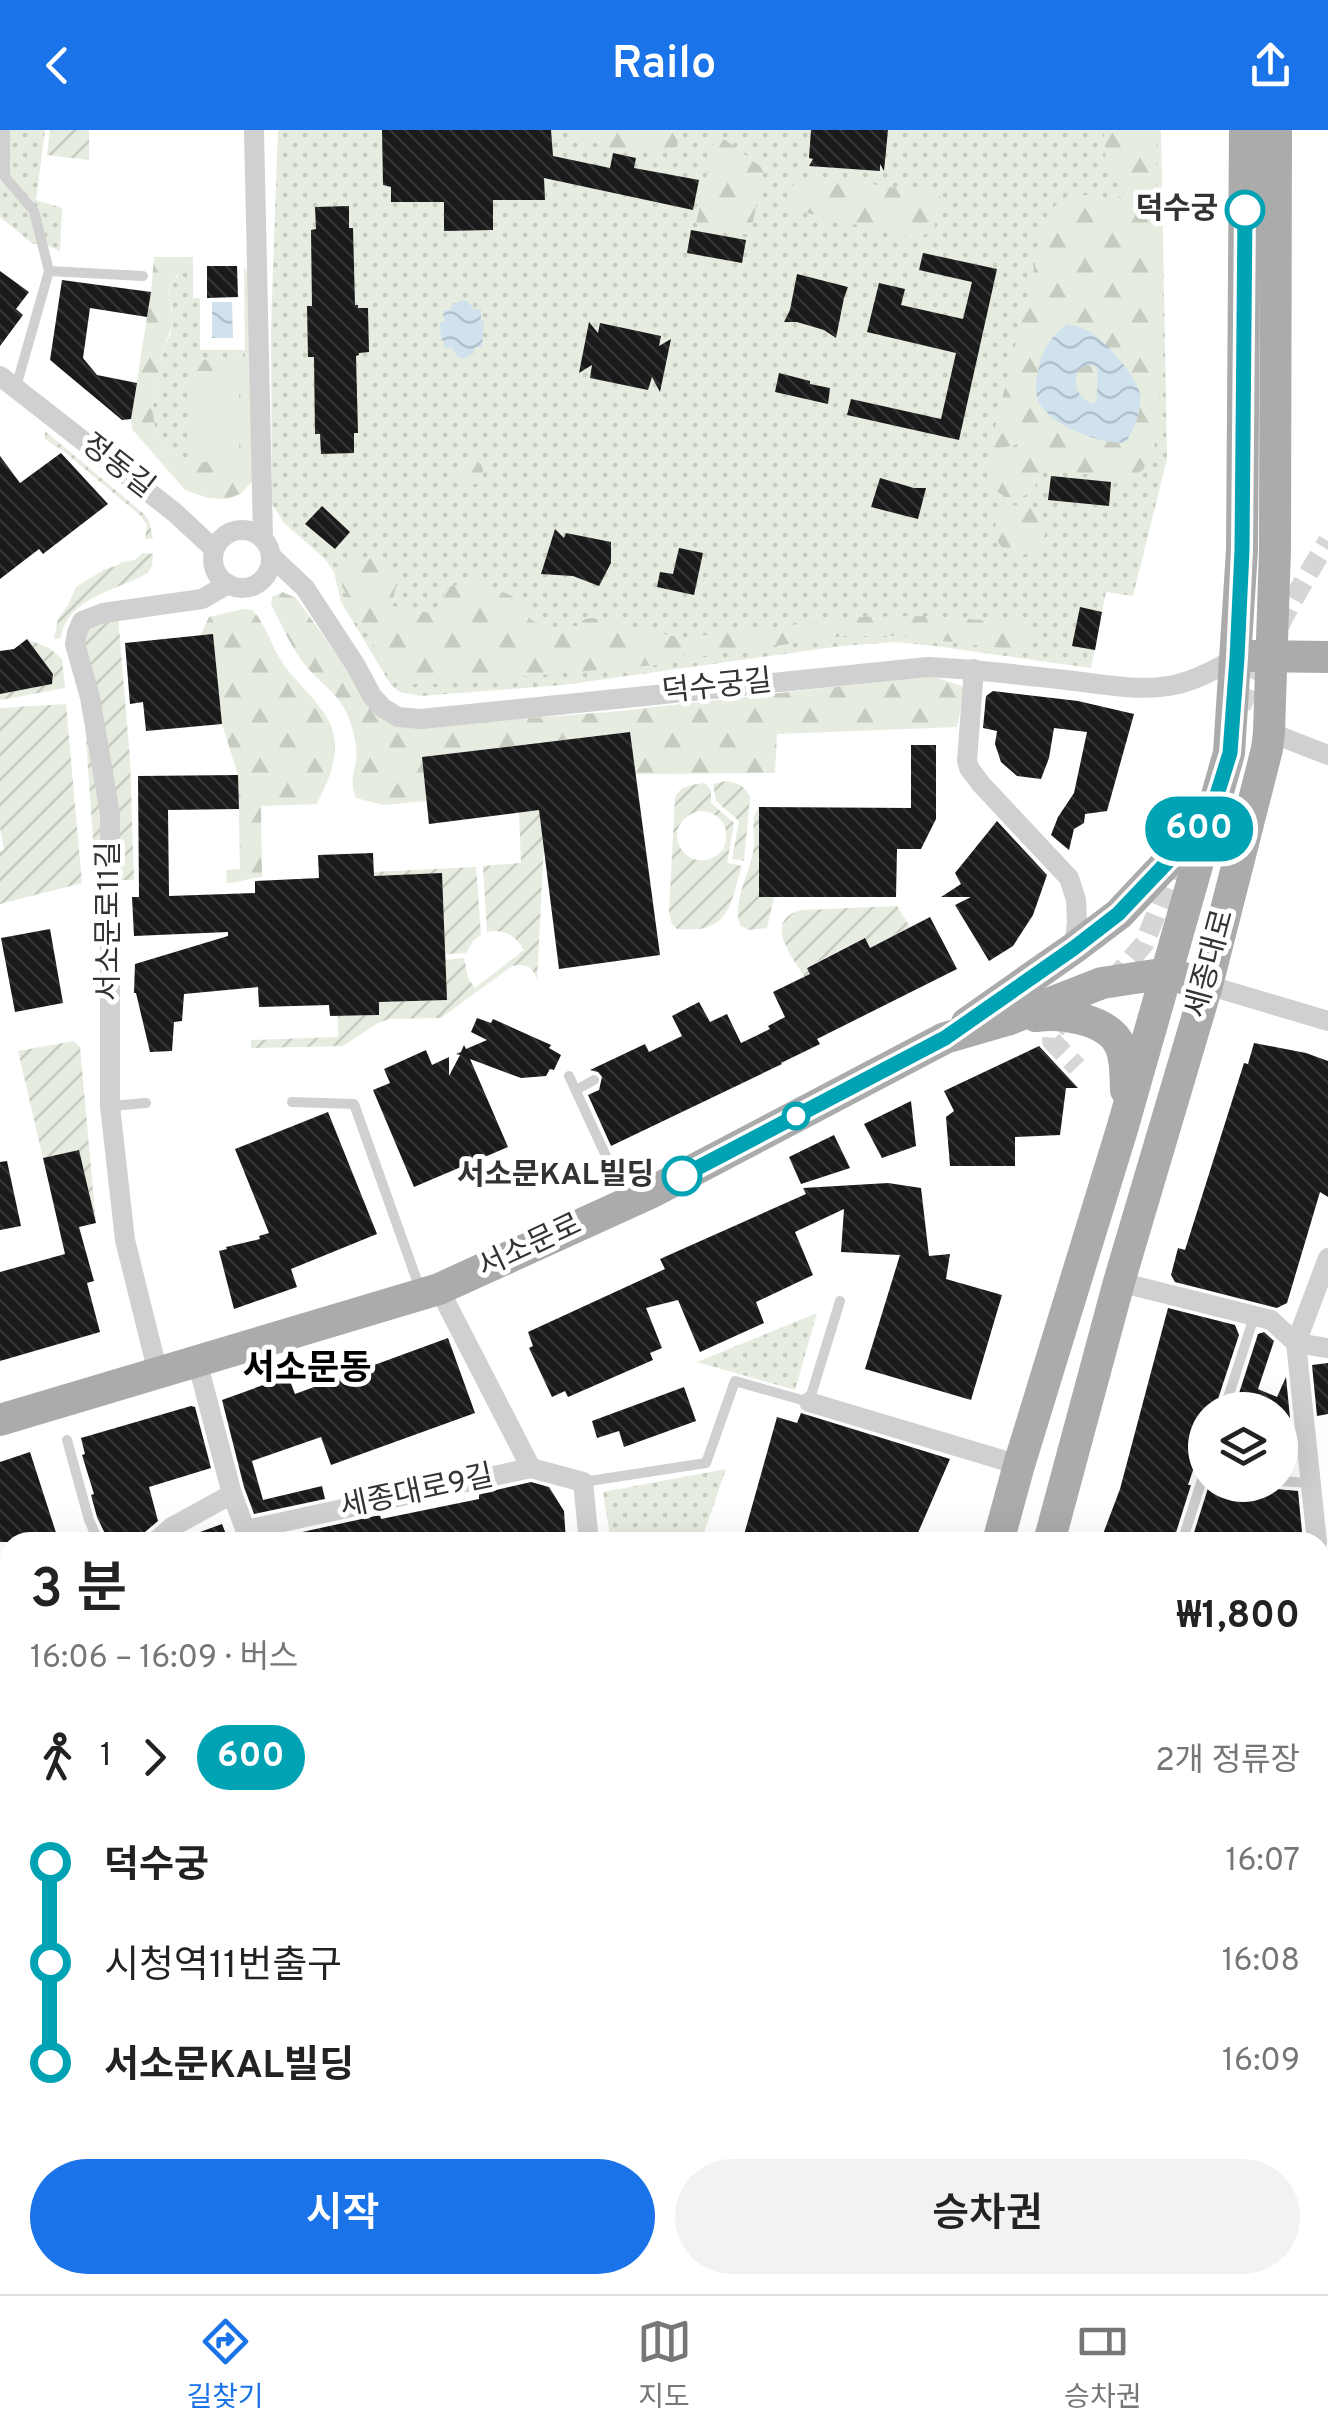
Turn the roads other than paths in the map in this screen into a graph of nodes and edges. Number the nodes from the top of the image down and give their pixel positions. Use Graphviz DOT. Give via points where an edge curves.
graph roads {
  1 [pos="5,130"];
  2 [pos="254,130"];
  3 [pos="1246,130"];
  4 [pos="1276,130"];
  5 [pos="49,271"];
  6 [pos="143,276"];
  7 [pos="8,382"];
  8 [pos="267,548"];
  9 [pos="214,549"];
  10 [pos="228,584"];
  11 [pos="1272,656"];
  12 [pos="1328,657"];
  13 [pos="1237,658"];
  14 [pos="974,669"];
  15 [pos="1270,732"];
  16 [pos="1328,756"];
  17 [pos="1210,817"];
  18 [pos="1074,948"];
  19 [pos="1168,973"];
  20 [pos="1207,985"];
  21 [pos="1007,1020"];
  22 [pos="1328,1022"];
  23 [pos="945,1038"];
  24 [pos="570,1076"];
  25 [pos="594,1080"];
  26 [pos="576,1090"];
  27 [pos="292,1102"];
  28 [pos="146,1103"];
  29 [pos="110,1106"];
  30 [pos="1124,1126"];
  31 [pos="628,1202"];
  32 [pos="1328,1258"];
  33 [pos="1120,1282"];
  34 [pos="431,1292"];
  35 [pos="840,1301"];
  36 [pos="1254,1316"];
  37 [pos="1296,1343"];
  38 [pos="1328,1348"];
  39 [pos="197,1361"];
  40 [pos="158,1373"];
  41 [pos="1230,1392"];
  42 [pos="808,1402"];
  43 [pos="0,1420"];
  44 [pos="67,1440"];
  45 [pos="1019,1465"];
  46 [pos="531,1468"];
  47 [pos="583,1482"];
  48 [pos="1298,1482"];
  49 [pos="1311,1483"];
  50 [pos="232,1494"];
  51 [pos="1195,1502"];
  52 [pos="94,1532"];
  53 [pos="166,1532"];
  54 [pos="246,1532"];
  55 [pos="265,1532"];
  56 [pos="588,1532"];
  57 [pos="1001,1532"];
  58 [pos="1052,1532"];
  59 [pos="1185,1532"];
  60 [pos="1316,1532"];
  1 -- 5 [label="lane, 정동길" via="5,177 34,211"];
  2 -- 8 [label="street"];
  3 -- 13 [label="main road, 세종대로"];
  4 -- 11 [label="main road, 세종대로"];
  5 -- 6 [label="lane"];
  5 -- 7 [label="lane, 정동길"];
  7 -- 9 [label="street, 정동길"];
  8 -- 9 [label="street" via="248,530 232,532"];
  8 -- 10 [label="street" via="268,571 259,582 244,588"];
  8 -- 14 [label="street, 덕수궁길" via="306,588 372,696 398,717 928,667"];
  9 -- 10 [label="street" via="215,570"];
  10 -- 29 [label="street, 서소문로11길" via="202,599 103,613 82,621 77,633 110,814"];
  11 -- 12 [label="main road"];
  11 -- 13 [label="main road"];
  11 -- 15 [label="main road, 세종대로"];
  13 -- 14 [label="street, 덕수궁길" via="1201,677 1145,688"];
  13 -- 17 [label="main road, 세종대로" via="1230,753"];
  14 -- 18 [label="street" via="967,760 981,784 1069,878 1076,900"];
  15 -- 16 [label="street"];
  15 -- 20 [label="main road, 세종대로"];
  17 -- 18 [label="main road" via="1118,914"];
  17 -- 19 [label="main road, 세종대로"];
  18 -- 23 [label="main road"];
  19 -- 20 [label="main road, 서소문로"];
  19 -- 21 [label="main road, 서소문로" via="1102,983"];
  19 -- 30 [label="main road, 세종대로"];
  20 -- 22 [label="street"];
  20 -- 33 [label="main road, 세종대로"];
  21 -- 23 [label="main road, 서소문로"];
  21 -- 30 [label="main road" via="1059,1013 1110,1030 1126,1061"];
  23 -- 31 [label="main road, 서소문로"];
  24 -- 26 [label="lane"];
  25 -- 26 [label="lane"];
  26 -- 31 [label="lane"];
  27 -- 34 [label="lane" via="354,1104"];
  28 -- 29 [label="lane"];
  29 -- 40 [label="street, 서소문로11길" via="125,1240"];
  30 -- 45 [label="main road, 세종대로"];
  31 -- 34 [label="main road, 서소문로"];
  32 -- 37 [label="street"];
  33 -- 36 [label="street"];
  33 -- 58 [label="main road, 세종대로"];
  34 -- 39 [label="main road, 서소문로"];
  34 -- 46 [label="street"];
  35 -- 42 [label="lane"];
  36 -- 37 [label="street" via="1271,1320"];
  36 -- 41 [label="lane"];
  37 -- 38 [label="street"];
  37 -- 49 [label="street"];
  39 -- 40 [label="main road, 서소문로"];
  39 -- 50 [label="street, 세종대로9길"];
  40 -- 43 [label="main road, 서소문로"];
  42 -- 45 [label="street"];
  42 -- 47 [label="lane" via="735,1381 706,1463"];
  44 -- 52 [label="lane"];
  45 -- 57 [label="main road, 세종대로"];
  46 -- 47 [label="street"];
  46 -- 55 [label="street, 세종대로9길"];
  47 -- 56 [label="street"];
  48 -- 49 [label="lane"];
  49 -- 60 [label="street"];
  50 -- 53 [label="street"];
  50 -- 54 [label="street, 세종대로9길"];
  51 -- 59 [label="lane"];
}
